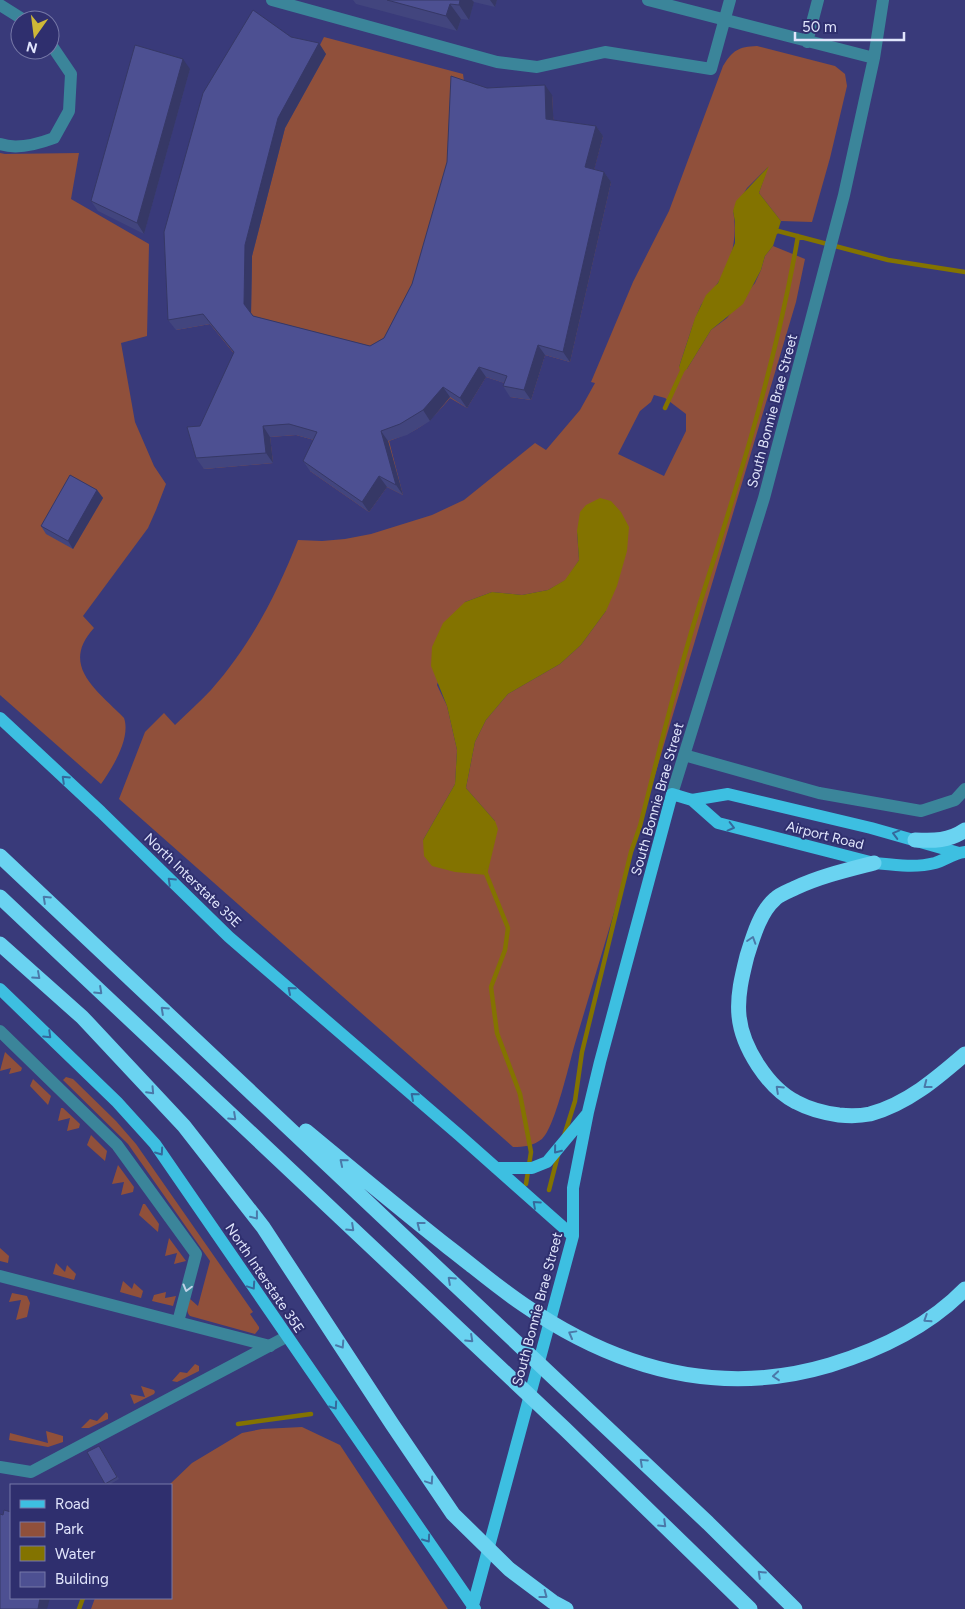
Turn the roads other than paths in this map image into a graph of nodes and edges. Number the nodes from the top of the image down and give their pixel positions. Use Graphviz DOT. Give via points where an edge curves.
graph roads {
  1 [pos="272,0"];
  2 [pos="648,0"];
  3 [pos="730,0"];
  4 [pos="818,0"];
  5 [pos="883,0"];
  6 [pos="724,20"];
  7 [pos="807,42"];
  8 [pos="60,58"];
  9 [pos="874,58"];
  10 [pos="0,144"];
  11 [pos="0,718"];
  12 [pos="684,755"];
  13 [pos="965,789"];
  14 [pos="672,794"];
  15 [pos="692,800"];
  16 [pos="965,830"];
  17 [pos="915,840"];
  18 [pos="962,852"];
  19 [pos="0,856"];
  20 [pos="874,863"];
  21 [pos="0,897"];
  22 [pos="0,944"];
  23 [pos="0,989"];
  24 [pos="0,1030"];
  25 [pos="200,1043"];
  26 [pos="965,1054"];
  27 [pos="177,1064"];
  28 [pos="213,1107"];
  29 [pos="588,1112"];
  30 [pos="496,1168"];
  31 [pos="573,1236"];
  32 [pos="0,1276"];
  33 [pos="965,1289"];
  34 [pos="178,1322"];
  35 [pos="286,1337"];
  36 [pos="270,1346"];
  37 [pos="0,1467"];
  38 [pos="473,1608"];
  39 [pos="566,1609"];
  40 [pos="750,1609"];
  41 [pos="796,1609"];
  1 -- 6 [label="street" via="497,62 537,67 605,52 711,69"];
  2 -- 6 [label="street"];
  3 -- 6 [label="street"];
  4 -- 7 [label="street"];
  5 -- 9 [label="street, South Bonnie Brae Street"];
  6 -- 7 [label="street"];
  7 -- 9 [label="street"];
  8 -- 10 [label="street" via="71,74 69,111 54,138 36,144"];
  9 -- 12 [label="street, South Bonnie Brae Street" via="844,195 764,498"];
  30 -- 11 [label="main road, North Interstate 35E, one-way" via="229,937"];
  12 -- 13 [label="street" via="819,793 921,811 954,800"];
  12 -- 14 [label="street, South Bonnie Brae Street"];
  14 -- 15 [label="main road, Airport Road"];
  14 -- 29 [label="main road, South Bonnie Brae Street"];
  17 -- 15 [label="main road, Airport Road, one-way" via="728,794"];
  15 -- 20 [label="main road, Airport Road, one-way" via="718,823"];
  16 -- 17 [label="highway" via="939,841"];
  17 -- 18 [label="main road, Airport Road"];
  18 -- 20 [label="main road, Airport Road" via="934,863 901,866"];
  25 -- 19 [label="highway, one-way"];
  26 -- 20 [label="highway, one-way" via="916,1093 894,1106 867,1115 847,1116 794,1101 778,1088 753,1057 739,1016 739,995 751,945 765,911 775,898 816,878"];
  21 -- 27 [label="highway, one-way"];
  22 -- 39 [label="highway, one-way" via="82,1017 184,1126 263,1227 453,1514 509,1569"];
  23 -- 35 [label="main road, North Interstate 35E, one-way" via="136,1122"];
  24 -- 34 [label="street, one-way" via="117,1145 196,1254"];
  33 -- 25 [label="highway, one-way" via="907,1333 829,1365 784,1376 689,1376 616,1356 571,1334 500,1287 380,1193"];
  41 -- 25 [label="highway, one-way"];
  27 -- 28 [label="highway"];
  27 -- 40 [label="highway, one-way" via="565,1429"];
  29 -- 30 [label="main road, one-way" via="548,1162 532,1168"];
  29 -- 31 [label="main road, South Bonnie Brae Street" via="574,1188"];
  31 -- 30 [label="main road, North Interstate 35E, one-way"];
  31 -- 38 [label="main road, South Bonnie Brae Street"];
  32 -- 34 [label="street"];
  34 -- 36 [label="street"];
  35 -- 36 [label="street"];
  35 -- 38 [label="main road, North Interstate 35E, one-way"];
  36 -- 37 [label="street" via="31,1472"];
}
